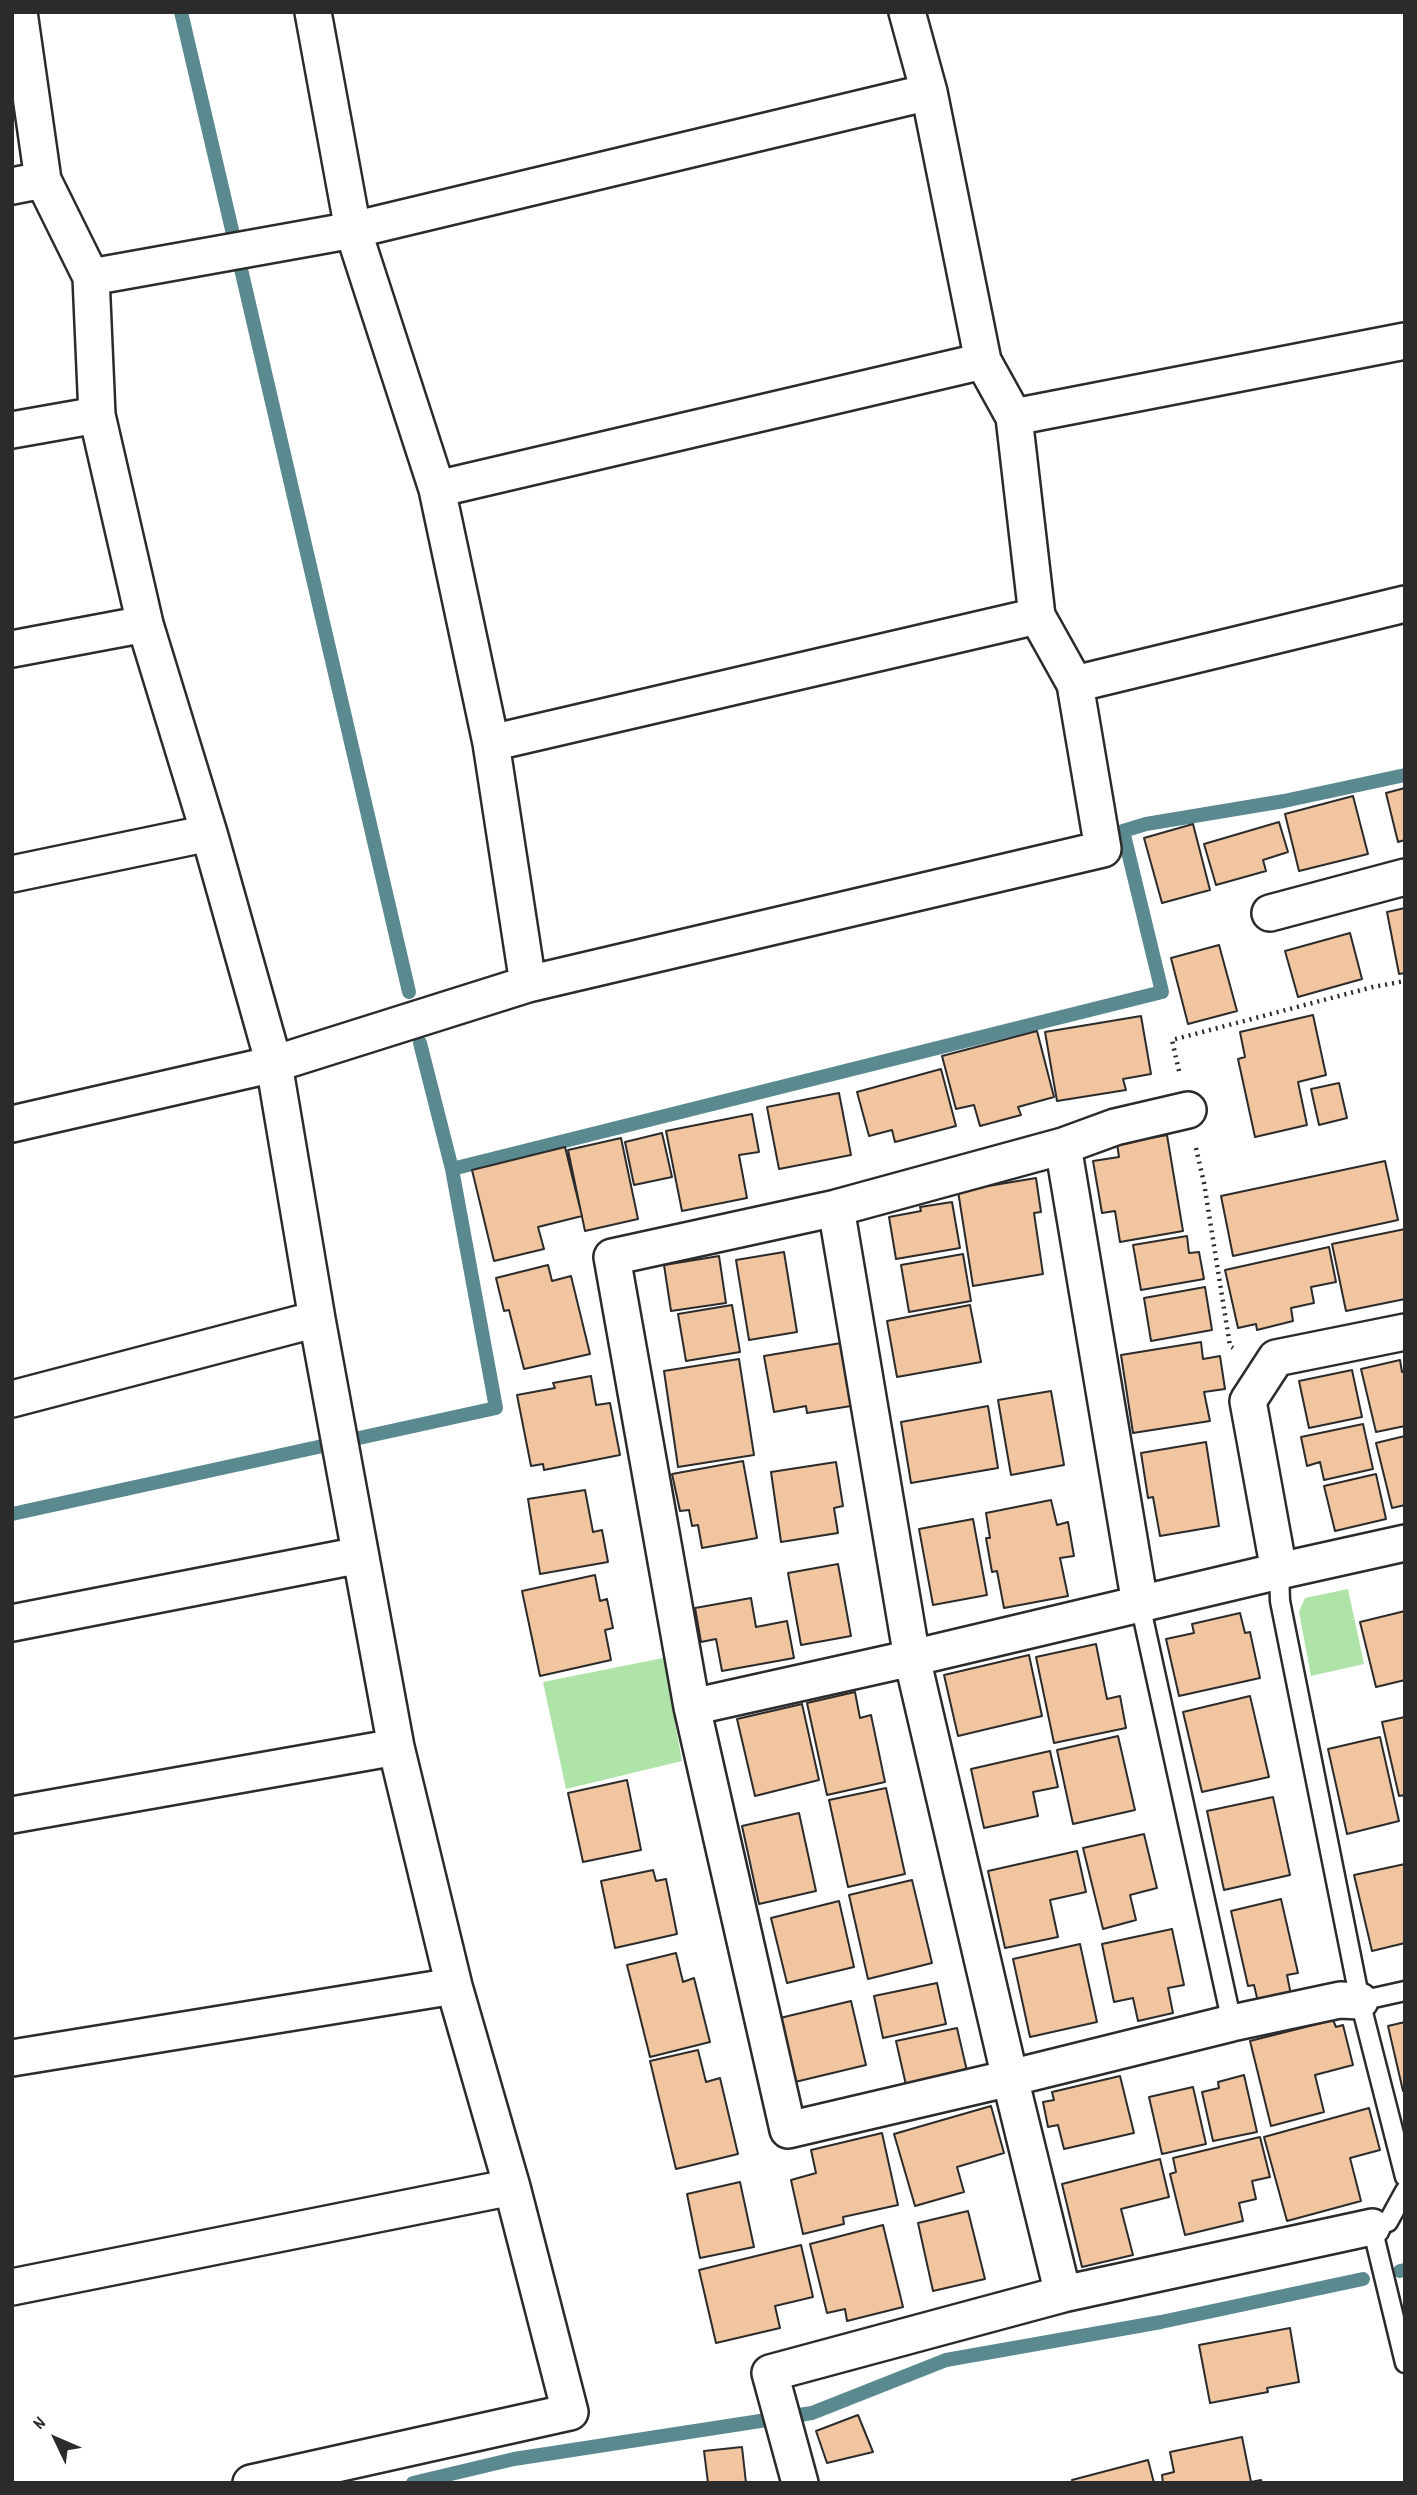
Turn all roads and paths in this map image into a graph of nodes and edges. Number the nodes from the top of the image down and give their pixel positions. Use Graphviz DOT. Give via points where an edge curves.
graph roads {
  1 [pos="19,12"];
  2 [pos="313,12"];
  3 [pos="907,12"];
  4 [pos="929,92"];
  5 [pos="28,183"];
  6 [pos="353,230"];
  7 [pos="91,277"];
  8 [pos="1405,341"];
  9 [pos="983,361"];
  10 [pos="97,415"];
  11 [pos="1014,417"];
  12 [pos="12,430"];
  13 [pos="437,489"];
  14 [pos="1405,604"];
  15 [pos="1037,616"];
  16 [pos="145,624"];
  17 [pos="12,649"];
  18 [pos="1075,684"];
  19 [pos="491,743"];
  20 [pos="209,833"];
  21 [pos="12,874"];
  22 [pos="1405,877"];
  23 [pos="1270,913"];
  24 [pos="1405,981"];
  25 [pos="528,984"];
  26 [pos="274,1063"];
  27 [pos="1188,1110"];
  28 [pos="12,1124"];
  29 [pos="1063,1146"];
  30 [pos="836,1208"];
  31 [pos="317,1319"];
  32 [pos="1405,1332"];
  33 [pos="1264,1378"];
  34 [pos="12,1399"];
  35 [pos="1405,1543"];
  36 [pos="360,1555"];
  37 [pos="1279,1571"];
  38 [pos="1140,1604"];
  39 [pos="12,1623"];
  40 [pos="912,1658"];
  41 [pos="692,1707"];
  42 [pos="396,1747"];
  43 [pos="12,1815"];
  44 [pos="454,1986"];
  45 [pos="1405,1991"];
  46 [pos="1360,2001"];
  47 [pos="1232,2023"];
  48 [pos="12,2058"];
  49 [pos="1010,2078"];
  50 [pos="1405,2177"];
  51 [pos="512,2187"];
  52 [pos="1405,2192"];
  53 [pos="1371,2227"];
  54 [pos="12,2287"];
  55 [pos="1063,2294"];
  56 [pos="1405,2363"];
  57 [pos="251,2483"];
  58 [pos="800,2483"];
  1 -- 5 [label="street"];
  2 -- 6 [label="street"];
  3 -- 4 [label="street"];
  4 -- 6 [label="street"];
  4 -- 9 [label="street"];
  5 -- 7 [label="street"];
  6 -- 7 [label="street"];
  6 -- 13 [label="street"];
  7 -- 10 [label="street"];
  8 -- 11 [label="street"];
  9 -- 11 [label="street"];
  9 -- 13 [label="street"];
  10 -- 12 [label="street"];
  10 -- 16 [label="street"];
  11 -- 15 [label="street"];
  13 -- 19 [label="street"];
  14 -- 18 [label="street"];
  15 -- 18 [label="street"];
  15 -- 19 [label="street"];
  16 -- 17 [label="street"];
  16 -- 20 [label="street"];
  18 -- 25 [label="street" via="1103,849"];
  19 -- 25 [label="street"];
  20 -- 21 [label="street"];
  20 -- 26 [label="street"];
  22 -- 23 [label="street"];
  24 -- 27 [label="path" via="1172,1040"];
  25 -- 26 [label="street"];
  26 -- 28 [label="street"];
  26 -- 31 [label="street"];
  27 -- 29 [label="street" via="1115,1127"];
  27 -- 33 [label="path" via="1230,1346"];
  29 -- 30 [label="street"];
  29 -- 38 [label="street"];
  30 -- 40 [label="street"];
  30 -- 41 [label="street" via="612,1257"];
  31 -- 34 [label="street"];
  31 -- 36 [label="street"];
  32 -- 33 [label="street" via="1276,1358"];
  33 -- 37 [label="street" via="1248,1401"];
  35 -- 37 [label="street"];
  36 -- 39 [label="street"];
  36 -- 42 [label="street"];
  37 -- 38 [label="street"];
  37 -- 46 [label="lane" via="1280,1601"];
  38 -- 40 [label="street"];
  38 -- 47 [label="lane"];
  40 -- 41 [label="street"];
  40 -- 49 [label="street"];
  41 -- 49 [label="street" via="788,2130"];
  42 -- 43 [label="street"];
  42 -- 44 [label="street"];
  44 -- 48 [label="street"];
  44 -- 51 [label="street"];
  45 -- 46 [label="lane"];
  46 -- 47 [label="street" via="1340,2000"];
  46 -- 50 [label="lane"];
  47 -- 49 [label="street"];
  49 -- 55 [label="street"];
  51 -- 54 [label="street"];
  51 -- 57 [label="street" via="570,2412"];
  52 -- 53 [label="lane" via="1388,2222"];
  53 -- 55 [label="street"];
  53 -- 56 [label="lane"];
  55 -- 58 [label="street" via="770,2372"];
}
